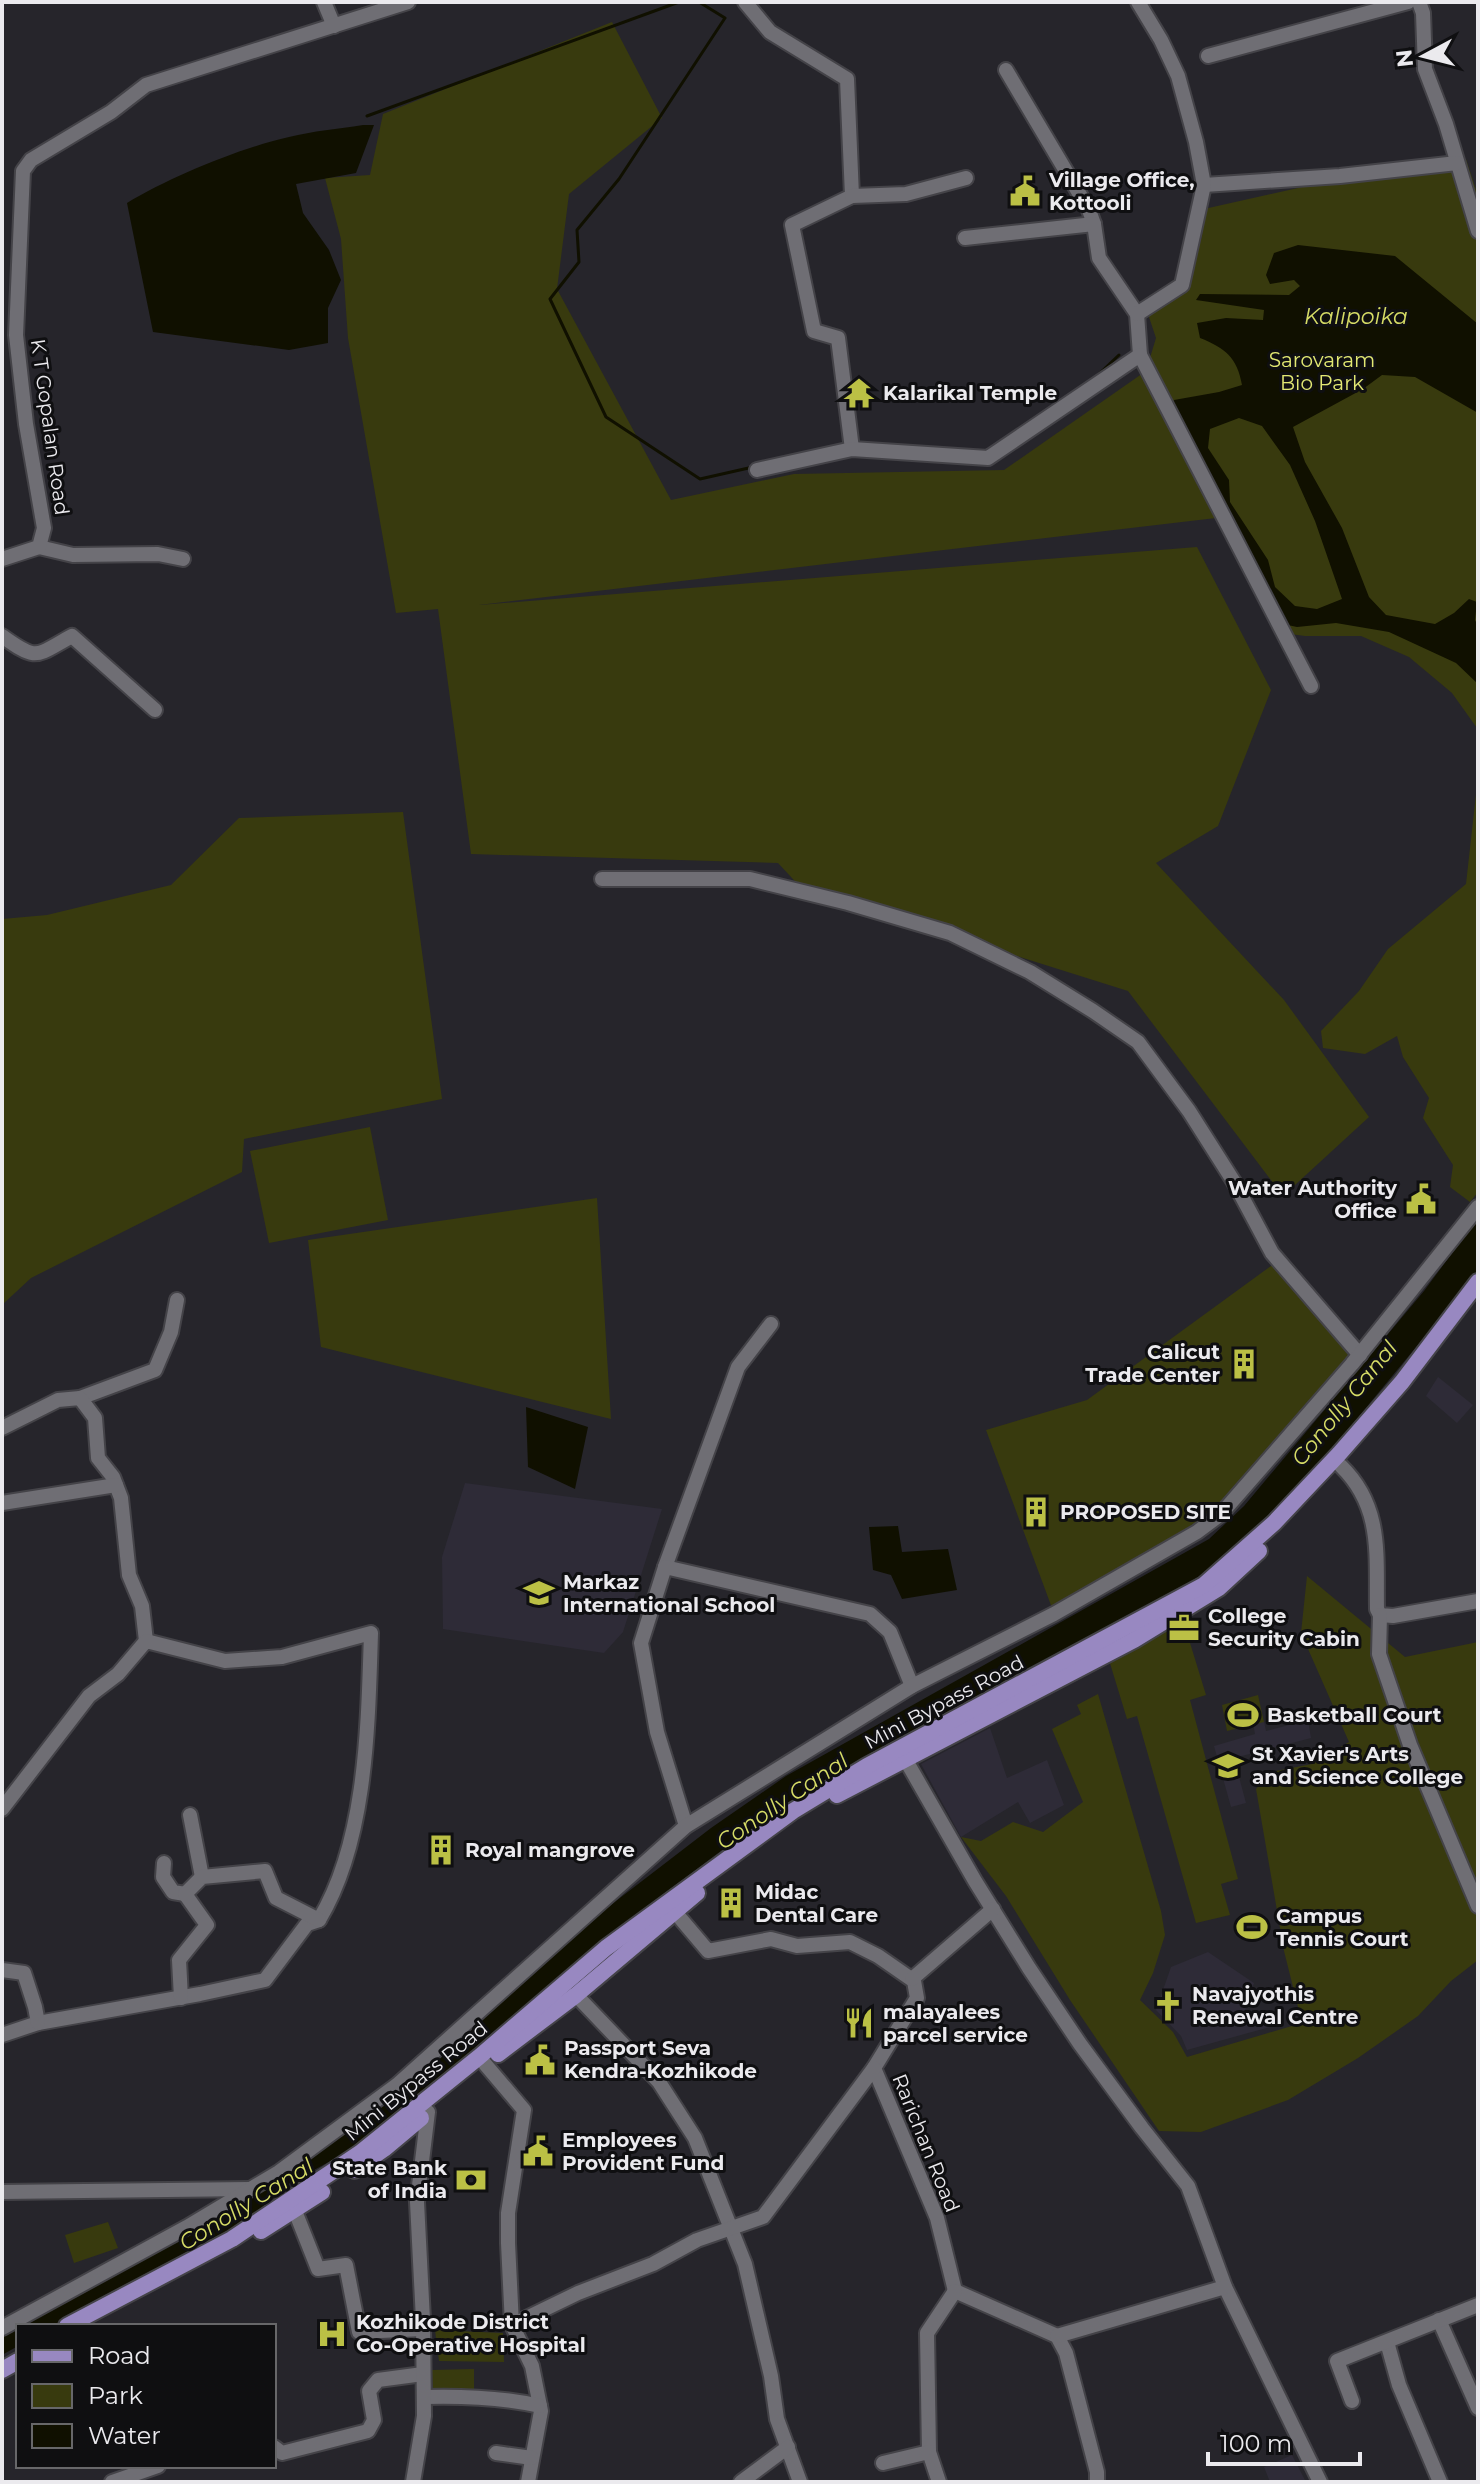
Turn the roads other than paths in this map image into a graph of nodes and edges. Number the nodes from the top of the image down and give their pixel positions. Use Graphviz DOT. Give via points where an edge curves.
graph roads {
  1 [pos="324,2"];
  2 [pos="408,2"];
  3 [pos="745,2"];
  4 [pos="1138,2"];
  5 [pos="1408,2"];
  6 [pos="1419,2"];
  7 [pos="334,26"];
  8 [pos="1208,56"];
  9 [pos="1006,70"];
  10 [pos="1457,163"];
  11 [pos="966,178"];
  12 [pos="1204,185"];
  13 [pos="852,196"];
  14 [pos="1094,224"];
  15 [pos="1478,231"];
  16 [pos="965,238"];
  17 [pos="1137,314"];
  18 [pos="1140,355"];
  19 [pos="852,449"];
  20 [pos="757,470"];
  21 [pos="39,547"];
  22 [pos="2,559"];
  23 [pos="183,559"];
  24 [pos="2,636"];
  25 [pos="1311,686"];
  26 [pos="155,710"];
  27 [pos="602,879"];
  28 [pos="1478,1207"];
  29 [pos="1478,1282"];
  30 [pos="1478,1294"];
  31 [pos="177,1300"];
  32 [pos="771,1324"];
  33 [pos="1360,1355"];
  34 [pos="80,1398"];
  35 [pos="2,1428"];
  36 [pos="1341,1466"];
  37 [pos="116,1485"];
  38 [pos="2,1503"];
  39 [pos="665,1567"];
  40 [pos="1478,1601"];
  41 [pos="1380,1615"];
  42 [pos="146,1641"];
  43 [pos="912,1686"];
  44 [pos="902,1754"];
  45 [pos="2,1809"];
  46 [pos="190,1815"];
  47 [pos="686,1826"];
  48 [pos="164,1863"];
  49 [pos="202,1877"];
  50 [pos="185,1894"];
  51 [pos="1478,1906"];
  52 [pos="993,1909"];
  53 [pos="675,1912"];
  54 [pos="319,1920"];
  55 [pos="2,1970"];
  56 [pos="912,1979"];
  57 [pos="576,1995"];
  58 [pos="181,1998"];
  59 [pos="38,2023"];
  60 [pos="2,2035"];
  61 [pos="485,2064"];
  62 [pos="874,2068"];
  63 [pos="428,2112"];
  64 [pos="252,2189"];
  65 [pos="2,2192"];
  66 [pos="295,2211"];
  67 [pos="731,2228"];
  68 [pos="1225,2287"];
  69 [pos="955,2291"];
  70 [pos="1478,2305"];
  71 [pos="1439,2320"];
  72 [pos="71,2324"];
  73 [pos="88,2324"];
  74 [pos="512,2325"];
  75 [pos="2,2328"];
  76 [pos="423,2329"];
  77 [pos="1057,2336"];
  78 [pos="1387,2342"];
  79 [pos="423,2374"];
  80 [pos="424,2397"];
  81 [pos="1352,2401"];
  82 [pos="540,2406"];
  83 [pos="1478,2408"];
  84 [pos="788,2447"];
  85 [pos="276,2448"];
  86 [pos="929,2452"];
  87 [pos="496,2453"];
  88 [pos="532,2458"];
  89 [pos="883,2463"];
  90 [pos="152,2468"];
  91 [pos="112,2482"];
  92 [pos="413,2482"];
  93 [pos="528,2482"];
  94 [pos="741,2482"];
  95 [pos="800,2482"];
  96 [pos="939,2482"];
  97 [pos="1097,2482"];
  98 [pos="1320,2482"];
  99 [pos="1440,2482"];
  1 -- 7 [label="street"];
  2 -- 7 [label="street, K T Gopalan Road"];
  3 -- 13 [label="street" via="770,32 847,79"];
  4 -- 12 [label="street" via="1178,76"];
  5 -- 8 [label="street"];
  6 -- 10 [label="street" via="1425,69"];
  7 -- 21 [label="street, K T Gopalan Road" via="146,85 31,160 23,171 16,335 44,528"];
  9 -- 14 [label="street"];
  10 -- 12 [label="street"];
  10 -- 15 [label="street"];
  11 -- 13 [label="street" via="906,194"];
  12 -- 17 [label="street" via="1182,285"];
  13 -- 19 [label="street" via="792,225 814,331 838,338"];
  14 -- 16 [label="street"];
  14 -- 17 [label="street" via="1099,258"];
  17 -- 18 [label="street"];
  18 -- 19 [label="street" via="988,458"];
  18 -- 25 [label="street"];
  19 -- 20 [label="street"];
  21 -- 22 [label="street"];
  21 -- 23 [label="street" via="73,555 158,554"];
  24 -- 26 [label="street" via="30,654 72,636"];
  27 -- 33 [label="street" via="750,879 848,903 950,933 1080,1003 1138,1042 1189,1111 1272,1253"];
  28 -- 33 [label="street"];
  29 -- 44 [label="main road, Mini Bypass Road" via="1339,1454 1274,1523 1204,1585"];
  30 -- 36 [label="main road, Mini Bypass Road"];
  31 -- 34 [label="street" via="155,1370"];
  32 -- 39 [label="street" via="738,1367"];
  33 -- 43 [label="street" via="1221,1514 1197,1532 1054,1614"];
  34 -- 35 [label="street" via="58,1400"];
  34 -- 37 [label="street" via="95,1418 98,1458"];
  36 -- 41 [label="street" via="1370,1505"];
  36 -- 44 [label="main road, Mini Bypass Road" via="1219,1588 1134,1640"];
  37 -- 38 [label="street"];
  37 -- 42 [label="street" via="129,1575 142,1606"];
  39 -- 43 [label="street" via="870,1614 890,1632"];
  39 -- 47 [label="street" via="641,1643 657,1732"];
  40 -- 41 [label="street"];
  41 -- 51 [label="street" via="1379,1654"];
  42 -- 45 [label="street" via="118,1674 89,1696"];
  42 -- 54 [label="street" via="225,1661 282,1657 371,1633 368,1709 350,1848"];
  43 -- 47 [label="street"];
  44 -- 52 [label="street"];
  44 -- 53 [label="main road, Mini Bypass Road" via="764,1842"];
  44 -- 72 [label="main road, Mini Bypass Road" via="793,1811 606,1948 360,2153 232,2239"];
  46 -- 49 [label="street"];
  47 -- 64 [label="street" via="397,2085"];
  48 -- 50 [label="street" via="163,1877 173,1892"];
  49 -- 50 [label="street"];
  49 -- 54 [label="street" via="265,1871 276,1898"];
  50 -- 58 [label="street" via="207,1925 179,1960"];
  52 -- 56 [label="street"];
  52 -- 68 [label="street" via="1080,2044 1188,2186"];
  53 -- 56 [label="street" via="708,1951 771,1939 797,1946 850,1942"];
  53 -- 57 [label="main road, Mini Bypass Road"];
  54 -- 58 [label="street" via="307,1924 265,1980"];
  55 -- 59 [label="street" via="24,1973"];
  56 -- 62 [label="street, Rarichan Road" via="917,1998"];
  57 -- 61 [label="main road, Mini Bypass Road"];
  57 -- 67 [label="street" via="659,2082 695,2138"];
  58 -- 59 [label="street"];
  59 -- 60 [label="street"];
  61 -- 63 [label="main road, Mini Bypass Road"];
  61 -- 74 [label="street" via="524,2110 508,2213"];
  62 -- 67 [label="street" via="763,2217"];
  62 -- 69 [label="street, Rarichan Road" via="937,2218"];
  63 -- 66 [label="main road, Mini Bypass Road"];
  63 -- 76 [label="street" via="417,2202"];
  64 -- 65 [label="street"];
  64 -- 75 [label="street"];
  66 -- 73 [label="main road, Mini Bypass Road"];
  66 -- 76 [label="street" via="318,2269 346,2265 359,2332"];
  67 -- 74 [label="street"];
  67 -- 84 [label="street" via="745,2264 777,2419"];
  68 -- 77 [label="street"];
  68 -- 98 [label="street"];
  69 -- 77 [label="street"];
  69 -- 86 [label="street" via="927,2333"];
  70 -- 71 [label="street"];
  71 -- 78 [label="street"];
  71 -- 83 [label="street"];
  74 -- 82 [label="street" via="532,2366"];
  76 -- 79 [label="street"];
  77 -- 97 [label="street" via="1066,2353"];
  78 -- 81 [label="street" via="1337,2361"];
  78 -- 99 [label="street" via="1399,2385"];
  79 -- 80 [label="street"];
  79 -- 85 [label="street" via="378,2380 369,2391 374,2420 368,2431 282,2453"];
  80 -- 82 [label="street" via="463,2396"];
  80 -- 92 [label="street"];
  82 -- 88 [label="street"];
  84 -- 94 [label="street"];
  84 -- 95 [label="street"];
  86 -- 89 [label="street"];
  86 -- 96 [label="street"];
  87 -- 88 [label="street"];
  88 -- 93 [label="street"];
  90 -- 91 [label="street"];
}
